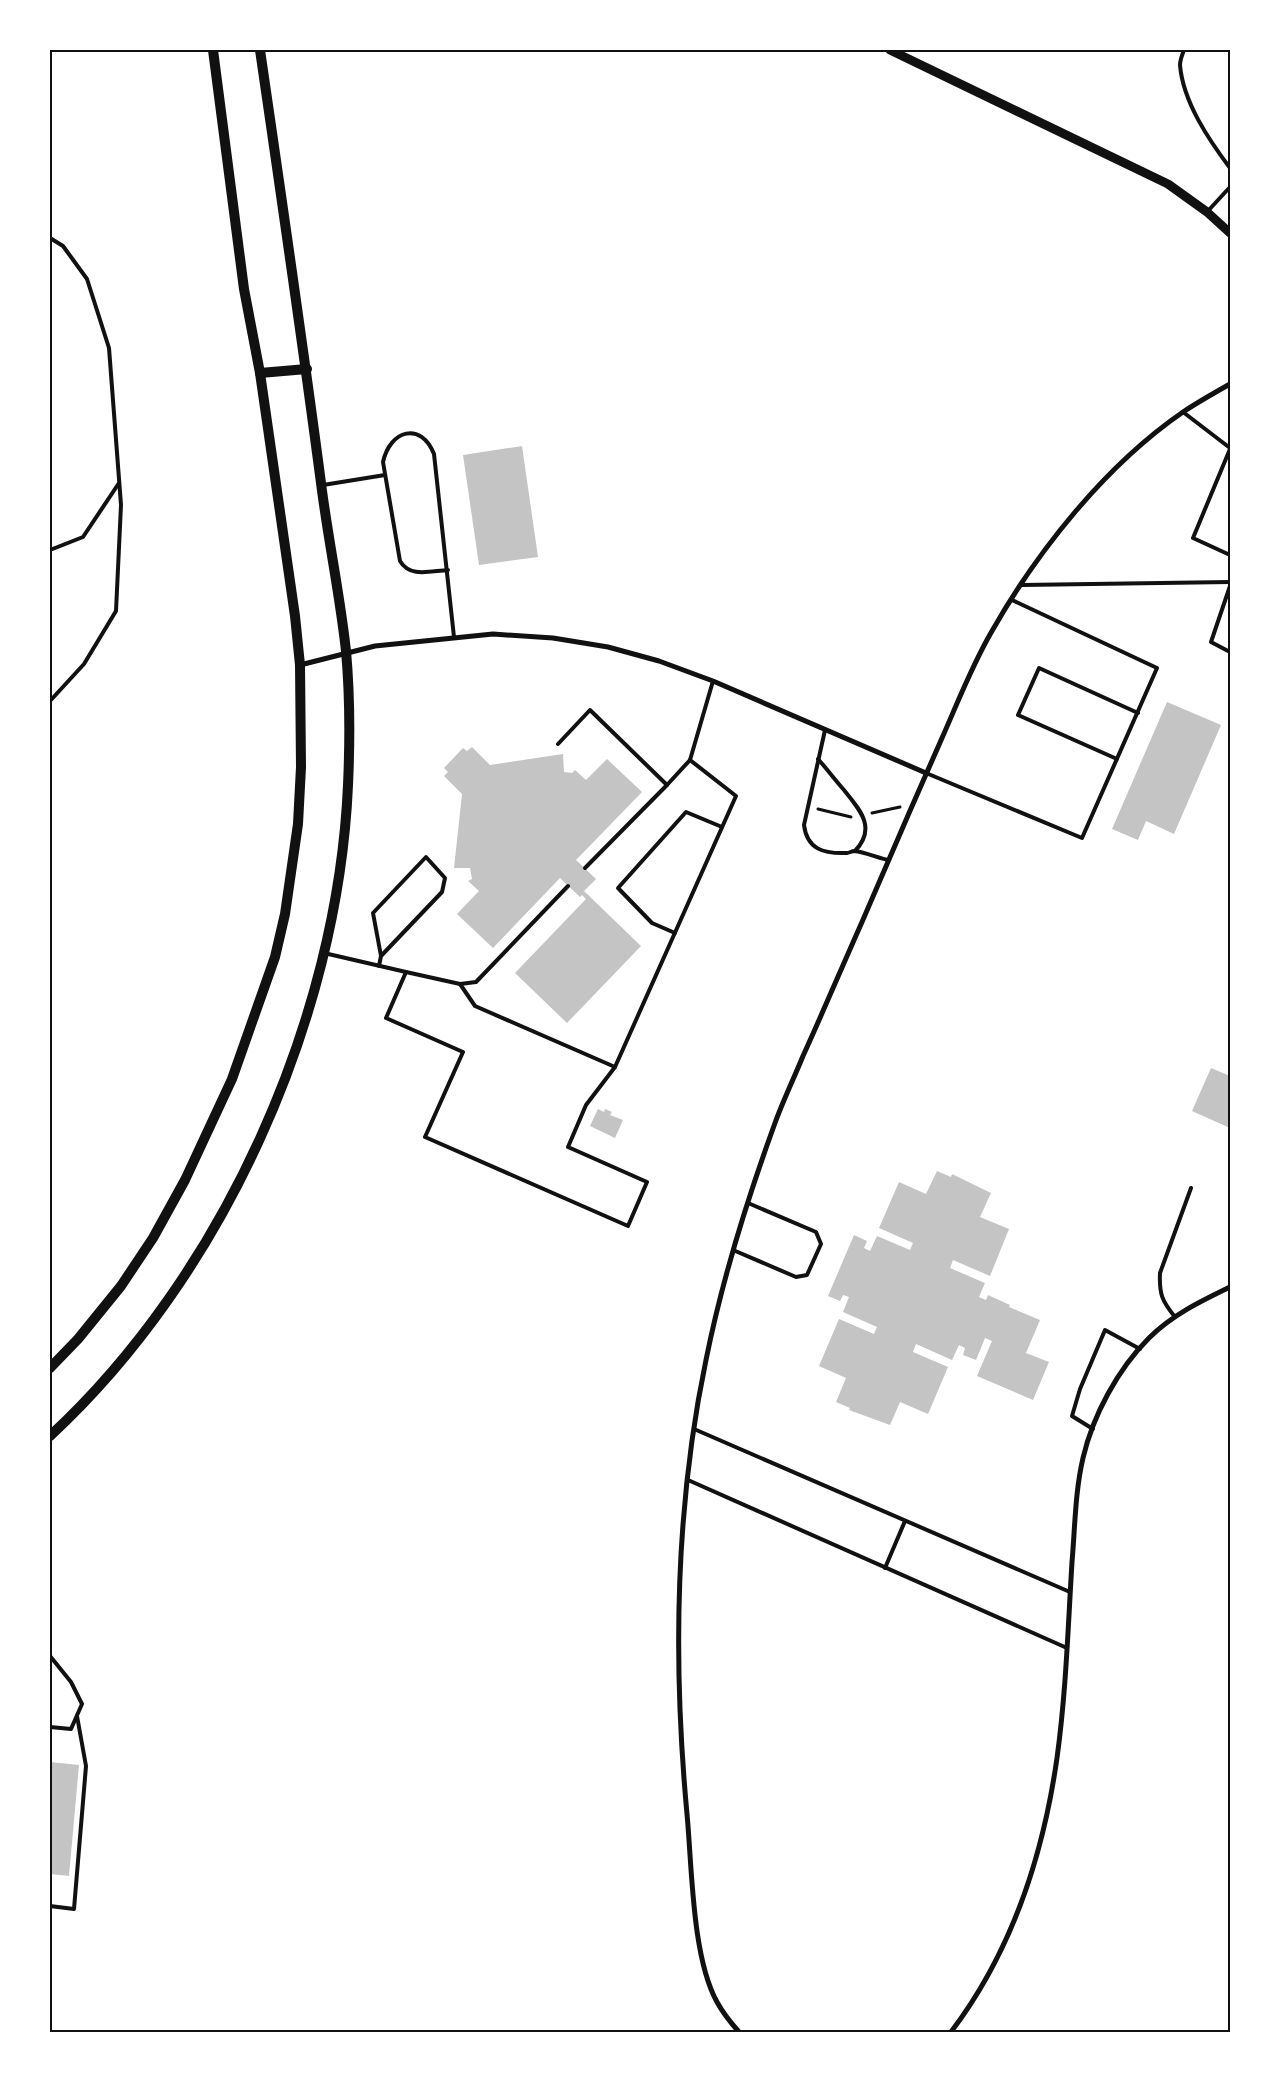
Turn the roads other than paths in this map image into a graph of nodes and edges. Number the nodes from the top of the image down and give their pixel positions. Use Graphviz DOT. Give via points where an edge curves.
graph roads {
  1 [pos="213,50"];
  2 [pos="260,50"];
  3 [pos="890,50"];
  4 [pos="1184,50"];
  5 [pos="1230,168"];
  6 [pos="1230,187"];
  7 [pos="1208,212"];
  8 [pos="1230,233"];
  9 [pos="50,238"];
  10 [pos="307,370"];
  11 [pos="260,373"];
  12 [pos="1230,384"];
  13 [pos="1183,412"];
  14 [pos="1230,448"];
  15 [pos="385,475"];
  16 [pos="119,483"];
  17 [pos="321,485"];
  18 [pos="50,550"];
  19 [pos="1230,555"];
  20 [pos="448,570"];
  21 [pos="1230,582"];
  22 [pos="1022,585"];
  23 [pos="1230,586"];
  24 [pos="1012,600"];
  25 [pos="454,637"];
  26 [pos="1230,652"];
  27 [pos="346,654"];
  28 [pos="300,665"];
  29 [pos="713,681"];
  30 [pos="50,701"];
  31 [pos="1138,713"];
  32 [pos="825,730"];
  33 [pos="558,744"];
  34 [pos="818,759"];
  35 [pos="1118,759"];
  36 [pos="690,760"];
  37 [pos="926,773"];
  38 [pos="668,785"];
  39 [pos="722,827"];
  40 [pos="854,851"];
  41 [pos="888,860"];
  42 [pos="585,868"];
  43 [pos="568,886"];
  44 [pos="675,932"];
  45 [pos="324,953"];
  46 [pos="381,956"];
  47 [pos="378,966"];
  48 [pos="406,972"];
  49 [pos="460,984"];
  50 [pos="615,1067"];
  51 [pos="1191,1188"];
  52 [pos="748,1203"];
  53 [pos="733,1250"];
  54 [pos="1230,1288"];
  55 [pos="1175,1317"];
  56 [pos="1140,1349"];
  57 [pos="50,1368"];
  58 [pos="694,1429"];
  59 [pos="1093,1429"];
  60 [pos="50,1436"];
  61 [pos="688,1480"];
  62 [pos="905,1521"];
  63 [pos="885,1568"];
  64 [pos="1070,1592"];
  65 [pos="1067,1648"];
  66 [pos="50,1656"];
  67 [pos="77,1716"];
  68 [pos="50,1727"];
  69 [pos="50,1906"];
  70 [pos="739,2032"];
  71 [pos="951,2032"];
  1 -- 11 [label="main road" via="244,289"];
  2 -- 10 [label="main road"];
  3 -- 7 [label="street" via="1168,184"];
  4 -- 5 [label="lane" via="1180,64 1187,92 1206,136"];
  6 -- 7 [label="lane"];
  7 -- 8 [label="street"];
  9 -- 16 [label="lane" via="63,246 87,279 109,348"];
  10 -- 11 [label="main road"];
  10 -- 17 [label="main road"];
  11 -- 28 [label="main road"];
  12 -- 13 [label="street"];
  13 -- 14 [label="lane"];
  13 -- 22 [label="street" via="1106,478 1064,526"];
  14 -- 19 [label="lane" via="1194,538"];
  15 -- 17 [label="lane"];
  15 -- 20 [label="lane" via="400,561 404,568 414,573"];
  15 -- 20 [label="lane" via="383,462 386,450 401,434 412,433 431,445"];
  16 -- 18 [label="lane" via="83,537"];
  16 -- 30 [label="lane" via="121,505 116,611 84,664"];
  17 -- 27 [label="main road"];
  20 -- 25 [label="lane"];
  21 -- 22 [label="lane"];
  22 -- 24 [label="street"];
  23 -- 26 [label="lane" via="1211,642"];
  24 -- 31 [label="lane" via="1158,668"];
  24 -- 37 [label="street" via="978,658"];
  25 -- 27 [label="street" via="375,646"];
  25 -- 29 [label="street" via="493,634 553,638 608,647"];
  27 -- 28 [label="street"];
  27 -- 45 [label="main road" via="349,780 346,834"];
  28 -- 57 [label="main road" via="298,824 284,914 275,957 232,1078 185,1180 153,1238 121,1286"];
  29 -- 32 [label="street"];
  29 -- 36 [label="lane"];
  31 -- 35 [label="lane"];
  31 -- 35 [label="lane" via="1039,668 1018,715"];
  32 -- 34 [label="lane"];
  32 -- 37 [label="street"];
  33 -- 38 [label="lane" via="590,710"];
  34 -- 40 [label="lane" via="865,820 866,832"];
  34 -- 40 [label="lane" via="804,825 805,837 820,850"];
  35 -- 37 [label="lane" via="1082,838"];
  36 -- 38 [label="lane"];
  36 -- 39 [label="lane" via="736,796"];
  37 -- 41 [label="street"];
  38 -- 42 [label="lane"];
  39 -- 44 [label="lane"];
  39 -- 44 [label="lane" via="686,812 618,888 652,923"];
  40 -- 41 [label="lane"];
  41 -- 52 [label="street" via="776,1120"];
  43 -- 49 [label="lane" via="476,982"];
  44 -- 50 [label="lane"];
  45 -- 47 [label="lane"];
  45 -- 60 [label="main road" via="302,1034 260,1136 230,1197 189,1269 143,1332 104,1382"];
  46 -- 46 [label="lane" via="442,892 445,878 426,857 373,913"];
  46 -- 47 [label="lane"];
  47 -- 48 [label="lane"];
  48 -- 49 [label="lane"];
  48 -- 50 [label="lane" via="386,1018 463,1052 425,1137 628,1226 647,1182 568,1147 586,1105"];
  49 -- 50 [label="lane" via="475,1006"];
  51 -- 55 [label="lane" via="1160,1273 1164,1303"];
  52 -- 53 [label="street"];
  52 -- 53 [label="lane" via="816,1232 821,1244 807,1275 796,1277"];
  53 -- 58 [label="street" via="705,1362"];
  54 -- 55 [label="street" via="1186,1308"];
  55 -- 56 [label="street"];
  56 -- 59 [label="street" via="1121,1373"];
  56 -- 59 [label="lane" via="1105,1330 1072,1416"];
  58 -- 61 [label="street"];
  58 -- 62 [label="lane"];
  59 -- 64 [label="street" via="1083,1458 1077,1500"];
  61 -- 63 [label="lane"];
  61 -- 70 [label="street" via="679,1595 688,1831 697,1928 706,1976 717,2002"];
  62 -- 63 [label="lane"];
  62 -- 64 [label="lane"];
  63 -- 65 [label="lane"];
  64 -- 65 [label="street"];
  65 -- 71 [label="street" via="1057,1758 1045,1822 1027,1888 1000,1955 972,2005"];
  66 -- 67 [label="lane" via="72,1682 82,1704"];
  67 -- 68 [label="lane" via="71,1729"];
  67 -- 69 [label="lane" via="86,1766 74,1909"];
}
